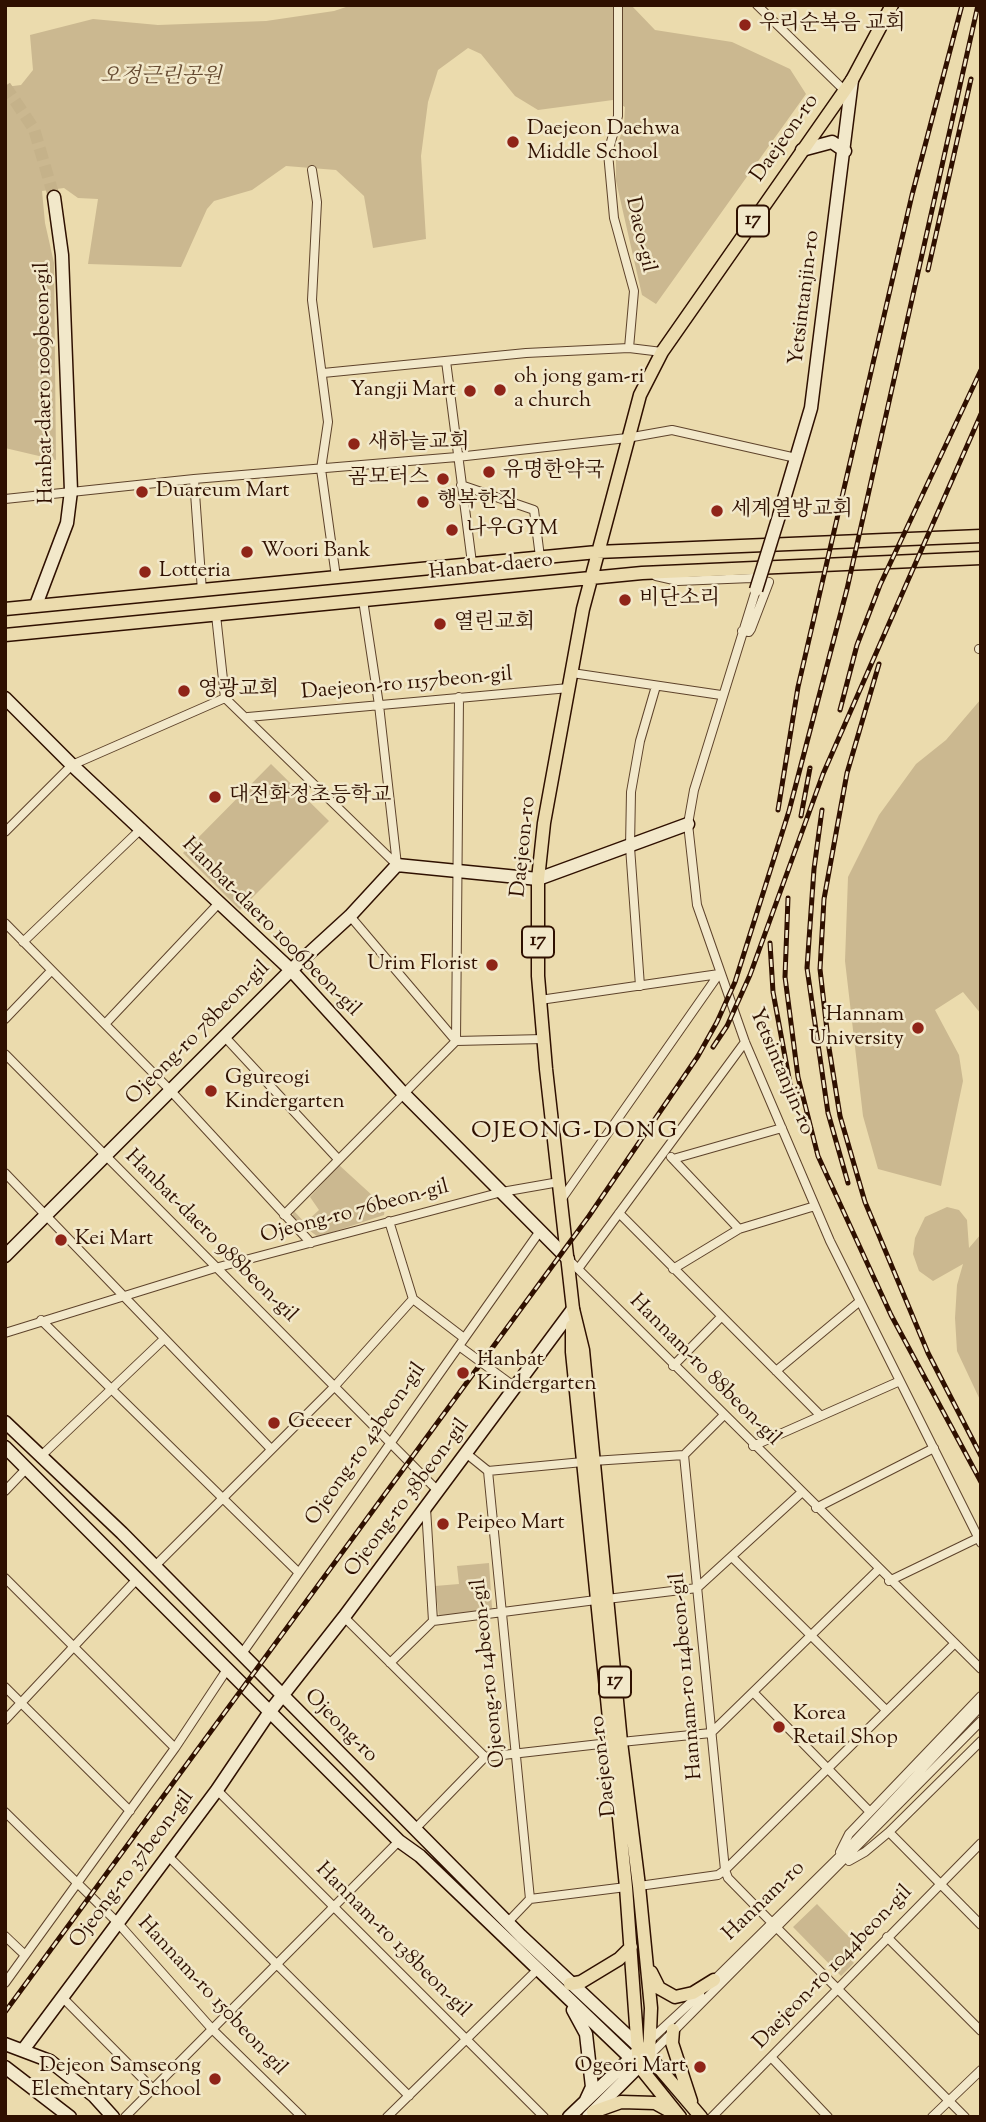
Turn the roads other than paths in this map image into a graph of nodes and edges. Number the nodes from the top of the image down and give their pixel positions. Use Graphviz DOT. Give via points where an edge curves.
graph roads {
  1 [pos="618,5"];
  2 [pos="757,5"];
  3 [pos="892,5"];
  4 [pos="848,85"];
  5 [pos="802,150"];
  6 [pos="845,151"];
  7 [pos="312,170"];
  8 [pos="54,197"];
  9 [pos="629,348"];
  10 [pos="662,352"];
  11 [pos="446,361"];
  12 [pos="323,373"];
  13 [pos="627,439"];
  14 [pos="457,457"];
  15 [pos="796,458"];
  16 [pos="321,469"];
  17 [pos="194,479"];
  18 [pos="461,485"];
  19 [pos="71,491"];
  20 [pos="5,499"];
  21 [pos="981,536"];
  22 [pos="597,552"];
  23 [pos="540,557"];
  24 [pos="981,558"];
  25 [pos="472,563"];
  26 [pos="642,573"];
  27 [pos="335,577"];
  28 [pos="590,578"];
  29 [pos="756,590"];
  30 [pos="202,591"];
  31 [pos="363,600"];
  32 [pos="36,606"];
  33 [pos="5,609"];
  34 [pos="216,615"];
  35 [pos="742,631"];
  36 [pos="5,635"];
  37 [pos="572,673"];
  38 [pos="656,686"];
  39 [pos="569,688"];
  40 [pos="722,695"];
  41 [pos="459,697"];
  42 [pos="5,698"];
  43 [pos="225,698"];
  44 [pos="379,705"];
  45 [pos="248,717"];
  46 [pos="72,765"];
  47 [pos="688,824"];
  48 [pos="142,828"];
  49 [pos="5,832"];
  50 [pos="630,847"];
  51 [pos="397,865"];
  52 [pos="457,872"];
  53 [pos="538,879"];
  54 [pos="219,903"];
  55 [pos="350,916"];
  56 [pos="5,923"];
  57 [pos="23,942"];
  58 [pos="290,970"];
  59 [pos="50,972"];
  60 [pos="719,974"];
  61 [pos="640,986"];
  62 [pos="540,1000"];
  63 [pos="5,1019"];
  64 [pos="105,1024"];
  65 [pos="224,1036"];
  66 [pos="544,1039"];
  67 [pos="456,1041"];
  68 [pos="745,1042"];
  69 [pos="5,1054"];
  70 [pos="170,1090"];
  71 [pos="402,1093"];
  72 [pos="782,1129"];
  73 [pos="665,1151"];
  74 [pos="103,1154"];
  75 [pos="338,1159"];
  76 [pos="673,1159"];
  77 [pos="5,1173"];
  78 [pos="559,1182"];
  79 [pos="502,1192"];
  80 [pos="561,1200"];
  81 [pos="815,1206"];
  82 [pos="44,1213"];
  83 [pos="619,1213"];
  84 [pos="284,1215"];
  85 [pos="389,1221"];
  86 [pos="739,1229"];
  87 [pos="540,1231"];
  88 [pos="311,1243"];
  89 [pos="5,1255"];
  90 [pos="568,1259"];
  91 [pos="215,1268"];
  92 [pos="578,1269"];
  93 [pos="673,1269"];
  94 [pos="122,1296"];
  95 [pos="413,1299"];
  96 [pos="860,1301"];
  97 [pos="573,1308"];
  98 [pos="721,1317"];
  99 [pos="41,1320"];
  100 [pos="5,1333"];
  101 [pos="164,1339"];
  102 [pos="461,1342"];
  103 [pos="673,1366"];
  104 [pos="776,1371"];
  105 [pos="900,1381"];
  106 [pos="334,1387"];
  107 [pos="515,1387"];
  108 [pos="112,1390"];
  109 [pos="723,1416"];
  110 [pos="821,1416"];
  111 [pos="5,1422"];
  112 [pos="391,1443"];
  113 [pos="754,1446"];
  114 [pos="5,1447"];
  115 [pos="934,1448"];
  116 [pos="271,1449"];
  117 [pos="467,1454"];
  118 [pos="684,1455"];
  119 [pos="40,1457"];
  120 [pos="588,1461"];
  121 [pos="24,1470"];
  122 [pos="488,1471"];
  123 [pos="5,1491"];
  124 [pos="438,1491"];
  125 [pos="801,1493"];
  126 [pos="223,1498"];
  127 [pos="426,1508"];
  128 [pos="816,1508"];
  129 [pos="979,1540"];
  130 [pos="733,1558"];
  131 [pos="155,1566"];
  132 [pos="878,1570"];
  133 [pos="298,1572"];
  134 [pos="5,1578"];
  135 [pos="138,1578"];
  136 [pos="889,1581"];
  137 [pos="697,1588"];
  138 [pos="601,1600"];
  139 [pos="502,1612"];
  140 [pos="344,1617"];
  141 [pos="433,1620"];
  142 [pos="811,1635"];
  143 [pos="954,1644"];
  144 [pos="76,1646"];
  145 [pos="241,1655"];
  146 [pos="390,1663"];
  147 [pos="228,1668"];
  148 [pos="981,1669"];
  149 [pos="5,1687"];
  150 [pos="753,1692"];
  151 [pos="981,1696"];
  152 [pos="283,1698"];
  153 [pos="22,1703"];
  154 [pos="981,1706"];
  155 [pos="271,1710"];
  156 [pos="886,1710"];
  157 [pos="5,1720"];
  158 [pos="981,1721"];
  159 [pos="710,1733"];
  160 [pos="981,1741"];
  161 [pos="615,1743"];
  162 [pos="175,1748"];
  163 [pos="516,1753"];
  164 [pos="485,1757"];
  165 [pos="828,1768"];
  166 [pos="217,1790"];
  167 [pos="130,1811"];
  168 [pos="5,1812"];
  169 [pos="870,1812"];
  170 [pos="416,1828"];
  171 [pos="890,1832"];
  172 [pos="399,1841"];
  173 [pos="981,1843"];
  174 [pos="168,1856"];
  175 [pos="840,1861"];
  176 [pos="725,1870"];
  177 [pos="78,1884"];
  178 [pos="940,1884"];
  179 [pos="632,1887"];
  180 [pos="530,1899"];
  181 [pos="334,1908"];
  182 [pos="117,1922"];
  183 [pos="508,1922"];
  184 [pos="774,1924"];
  185 [pos="981,1924"];
  186 [pos="5,1936"];
  187 [pos="887,1937"];
  188 [pos="631,1947"];
  189 [pos="25,1955"];
  190 [pos="647,1964"];
  191 [pos="277,1965"];
  192 [pos="537,1970"];
  193 [pos="714,1980"];
  194 [pos="5,1983"];
  195 [pos="570,1984"];
  196 [pos="837,1987"];
  197 [pos="63,1998"];
  198 [pos="566,1998"];
  199 [pos="212,2029"];
  200 [pos="673,2030"];
  201 [pos="981,2031"];
  202 [pos="467,2040"];
  203 [pos="5,2044"];
  204 [pos="646,2049"];
  205 [pos="23,2050"];
  206 [pos="771,2057"];
  207 [pos="635,2063"];
  208 [pos="6,2068"];
  209 [pos="981,2070"];
  210 [pos="152,2088"];
  211 [pos="409,2096"];
  212 [pos="586,2100"];
  213 [pos="949,2101"];
  214 [pos="697,2113"];
  215 [pos="591,2115"];
  216 [pos="72,2117"];
  217 [pos="114,2117"];
  218 [pos="125,2117"];
  219 [pos="302,2117"];
  220 [pos="387,2117"];
  221 [pos="544,2117"];
  222 [pos="569,2117"];
  223 [pos="680,2117"];
  224 [pos="712,2117"];
  225 [pos="828,2117"];
  226 [pos="932,2117"];
  227 [pos="965,2117"];
  1 -- 9 [label="street, Daeo-gil" via="618,116 608,153 614,218 634,291"];
  2 -- 4 [label="street"];
  3 -- 4 [label="main road, Daejeon-ro / 17"];
  4 -- 5 [label="main road, Daejeon-ro / 17"];
  4 -- 6 [label="street, Yetsintanjin-ro"];
  5 -- 6 [label="street" via="832,142"];
  5 -- 10 [label="main road, Daejeon-ro / 17"];
  6 -- 15 [label="street, Yetsintanjin-ro" via="811,408"];
  7 -- 12 [label="street" via="317,202 312,300"];
  8 -- 19 [label="street, Hanbat-daero 1009beon-gil" via="62,255"];
  9 -- 10 [label="street"];
  9 -- 11 [label="street"];
  10 -- 13 [label="main road, Daejeon-ro / 17" via="640,395"];
  11 -- 12 [label="street"];
  11 -- 14 [label="street"];
  12 -- 16 [label="street" via="328,422"];
  13 -- 14 [label="street"];
  13 -- 15 [label="street" via="672,430"];
  13 -- 22 [label="main road, Daejeon-ro / 17"];
  14 -- 16 [label="street"];
  14 -- 18 [label="street"];
  15 -- 29 [label="street, Yetsintanjin-ro, bridge"];
  16 -- 17 [label="street"];
  16 -- 27 [label="street"];
  17 -- 19 [label="street"];
  17 -- 30 [label="street"];
  18 -- 23 [label="street" via="534,510"];
  18 -- 25 [label="street"];
  19 -- 20 [label="street"];
  19 -- 32 [label="street, Hanbat-daero 1009beon-gil" via="67,523"];
  21 -- 22 [label="main road, Hanbat-daero"];
  22 -- 23 [label="main road, Hanbat-daero"];
  22 -- 28 [label="main road, Daejeon-ro / 17"];
  23 -- 25 [label="main road, Hanbat-daero"];
  24 -- 26 [label="main road, Hanbat-daero"];
  25 -- 27 [label="main road, Hanbat-daero"];
  26 -- 28 [label="main road, Hanbat-daero"];
  26 -- 35 [label="street" via="678,581 752,578 769,582 749,632"];
  27 -- 30 [label="main road, Hanbat-daero"];
  28 -- 31 [label="main road, Hanbat-daero"];
  28 -- 37 [label="main road, Daejeon-ro / 17"];
  29 -- 35 [label="street, Yetsintanjin-ro"];
  30 -- 32 [label="main road, Hanbat-daero"];
  31 -- 34 [label="main road, Hanbat-daero"];
  31 -- 44 [label="street"];
  32 -- 33 [label="main road, Hanbat-daero"];
  34 -- 36 [label="main road, Hanbat-daero"];
  34 -- 43 [label="street"];
  35 -- 40 [label="street, Yetsintanjin-ro"];
  37 -- 38 [label="street"];
  37 -- 39 [label="main road, Daejeon-ro / 17"];
  38 -- 40 [label="street"];
  38 -- 50 [label="street" via="631,792"];
  39 -- 41 [label="street, Daejeon-ro 1157beon-gil"];
  39 -- 53 [label="main road, Daejeon-ro / 17"];
  40 -- 47 [label="street, Yetsintanjin-ro"];
  41 -- 44 [label="street, Daejeon-ro 1157beon-gil"];
  41 -- 52 [label="street"];
  42 -- 46 [label="street, Hanbat-daero 1006beon-gil"];
  43 -- 45 [label="street"];
  43 -- 46 [label="street"];
  44 -- 45 [label="street, Daejeon-ro 1157beon-gil"];
  44 -- 51 [label="street"];
  45 -- 51 [label="street"];
  46 -- 48 [label="street, Hanbat-daero 1006beon-gil"];
  46 -- 49 [label="street"];
  47 -- 50 [label="street"];
  47 -- 60 [label="street, Yetsintanjin-ro" via="697,905"];
  48 -- 54 [label="street, Hanbat-daero 1006beon-gil"];
  48 -- 57 [label="street"];
  50 -- 53 [label="street"];
  50 -- 61 [label="street"];
  51 -- 52 [label="street"];
  51 -- 55 [label="street, Ojeong-ro 78beon-gil"];
  52 -- 53 [label="street"];
  52 -- 67 [label="street"];
  53 -- 62 [label="main road, Daejeon-ro / 17"];
  54 -- 58 [label="street, Hanbat-daero 1006beon-gil"];
  54 -- 64 [label="street"];
  55 -- 58 [label="street, Ojeong-ro 78beon-gil"];
  55 -- 67 [label="street"];
  56 -- 57 [label="street"];
  57 -- 59 [label="street"];
  58 -- 65 [label="street, Ojeong-ro 78beon-gil"];
  58 -- 71 [label="street, Hanbat-daero 1006beon-gil"];
  59 -- 63 [label="street"];
  59 -- 64 [label="street"];
  60 -- 61 [label="street"];
  60 -- 68 [label="street, Yetsintanjin-ro"];
  60 -- 80 [label="street"];
  61 -- 62 [label="street"];
  62 -- 66 [label="main road, Daejeon-ro / 17"];
  64 -- 70 [label="street"];
  65 -- 70 [label="street, Ojeong-ro 78beon-gil"];
  65 -- 75 [label="street"];
  66 -- 67 [label="street"];
  66 -- 78 [label="main road, Daejeon-ro / 17"];
  67 -- 71 [label="street"];
  68 -- 72 [label="street, Yetsintanjin-ro"];
  68 -- 73 [label="street"];
  69 -- 74 [label="street, Hanbat-daero 988beon-gil"];
  70 -- 74 [label="street, Ojeong-ro 78beon-gil"];
  70 -- 84 [label="street"];
  71 -- 75 [label="street"];
  71 -- 79 [label="street, Hanbat-daero 1006beon-gil"];
  72 -- 76 [label="street"];
  72 -- 81 [label="street, Yetsintanjin-ro"];
  73 -- 76 [label="street"];
  73 -- 83 [label="street"];
  74 -- 82 [label="street, Ojeong-ro 78beon-gil"];
  74 -- 91 [label="street, Hanbat-daero 988beon-gil"];
  75 -- 84 [label="street"];
  76 -- 86 [label="street"];
  77 -- 82 [label="street"];
  78 -- 79 [label="street, Ojeong-ro 76beon-gil"];
  78 -- 80 [label="main road, Daejeon-ro / 17"];
  79 -- 85 [label="street, Ojeong-ro 76beon-gil"];
  79 -- 87 [label="street, Hanbat-daero 1006beon-gil"];
  80 -- 90 [label="main road, Daejeon-ro / 17"];
  81 -- 86 [label="street"];
  81 -- 96 [label="street, Yetsintanjin-ro"];
  82 -- 89 [label="street, Ojeong-ro 78beon-gil"];
  82 -- 94 [label="street"];
  83 -- 92 [label="street"];
  83 -- 93 [label="street"];
  84 -- 88 [label="street"];
  85 -- 88 [label="street, Ojeong-ro 76beon-gil"];
  85 -- 95 [label="street"];
  86 -- 93 [label="street"];
  87 -- 90 [label="street, Hanbat-daero 1006beon-gil"];
  87 -- 102 [label="street, Ojeong-ro 42beon-gil"];
  88 -- 91 [label="street, Ojeong-ro 76beon-gil"];
  90 -- 92 [label="street, Hannam-ro 88beon-gil"];
  90 -- 97 [label="main road, Daejeon-ro / 17"];
  91 -- 94 [label="street, Ojeong-ro 76beon-gil"];
  91 -- 106 [label="street, Hanbat-daero 988beon-gil"];
  92 -- 103 [label="street, Hannam-ro 88beon-gil"];
  93 -- 98 [label="street"];
  94 -- 99 [label="street, Ojeong-ro 76beon-gil"];
  94 -- 101 [label="street"];
  95 -- 102 [label="street"];
  95 -- 106 [label="street"];
  96 -- 104 [label="street"];
  96 -- 105 [label="street, Yetsintanjin-ro"];
  97 -- 107 [label="street, Ojeong-ro 38beon-gil"];
  97 -- 120 [label="main road, Daejeon-ro / 17" via="572,1352"];
  98 -- 103 [label="street"];
  98 -- 104 [label="street"];
  99 -- 100 [label="street, Ojeong-ro 76beon-gil"];
  99 -- 108 [label="street"];
  101 -- 108 [label="street"];
  101 -- 116 [label="street"];
  102 -- 107 [label="street"];
  102 -- 112 [label="street, Ojeong-ro 42beon-gil"];
  103 -- 109 [label="street, Hannam-ro 88beon-gil"];
  104 -- 110 [label="street"];
  105 -- 110 [label="street"];
  105 -- 115 [label="street, Yetsintanjin-ro"];
  106 -- 112 [label="street, Hanbat-daero 988beon-gil"];
  106 -- 116 [label="street"];
  107 -- 117 [label="street, Ojeong-ro 38beon-gil"];
  108 -- 119 [label="street"];
  108 -- 126 [label="street"];
  109 -- 113 [label="street, Hannam-ro 88beon-gil"];
  109 -- 118 [label="street"];
  110 -- 113 [label="street"];
  111 -- 119 [label="street, Ojeong-ro"];
  112 -- 124 [label="street, Hanbat-daero 988beon-gil"];
  112 -- 133 [label="street, Ojeong-ro 42beon-gil"];
  113 -- 125 [label="street, Hannam-ro 88beon-gil"];
  114 -- 121 [label="street, Ojeong-ro"];
  115 -- 128 [label="street"];
  115 -- 129 [label="street, Yetsintanjin-ro"];
  116 -- 126 [label="street"];
  117 -- 122 [label="street"];
  117 -- 124 [label="street, Ojeong-ro 38beon-gil"];
  118 -- 120 [label="street"];
  118 -- 137 [label="street, Hannam-ro 114beon-gil"];
  119 -- 131 [label="street, Ojeong-ro"];
  120 -- 122 [label="street"];
  120 -- 138 [label="main road, Daejeon-ro / 17"];
  121 -- 123 [label="street"];
  121 -- 135 [label="street, Ojeong-ro"];
  122 -- 139 [label="street, Ojeong-ro 14beon-gil"];
  124 -- 127 [label="street, Ojeong-ro 38beon-gil"];
  125 -- 128 [label="street, Hannam-ro 88beon-gil"];
  125 -- 130 [label="street"];
  126 -- 131 [label="street"];
  126 -- 133 [label="street"];
  127 -- 140 [label="street, Ojeong-ro 38beon-gil"];
  127 -- 141 [label="street"];
  128 -- 132 [label="street, Hannam-ro 88beon-gil"];
  129 -- 136 [label="street"];
  130 -- 137 [label="street"];
  130 -- 142 [label="street"];
  131 -- 145 [label="street, Ojeong-ro"];
  132 -- 136 [label="street, Hannam-ro 88beon-gil"];
  132 -- 142 [label="street"];
  133 -- 145 [label="street, Ojeong-ro 42beon-gil"];
  134 -- 144 [label="street"];
  135 -- 144 [label="street"];
  135 -- 147 [label="street, Ojeong-ro"];
  136 -- 143 [label="street, Hannam-ro 88beon-gil"];
  137 -- 138 [label="street"];
  137 -- 159 [label="street, Hannam-ro 114beon-gil"];
  138 -- 139 [label="street"];
  138 -- 161 [label="main road, Daejeon-ro / 17"];
  139 -- 141 [label="street"];
  139 -- 163 [label="street, Ojeong-ro 14beon-gil"];
  140 -- 146 [label="street"];
  140 -- 152 [label="street, Ojeong-ro 38beon-gil"];
  141 -- 146 [label="street"];
  142 -- 150 [label="street"];
  142 -- 156 [label="street"];
  143 -- 148 [label="street, Hannam-ro 88beon-gil"];
  143 -- 156 [label="street"];
  144 -- 153 [label="street"];
  144 -- 162 [label="street"];
  145 -- 152 [label="street, Ojeong-ro"];
  146 -- 164 [label="street"];
  147 -- 155 [label="street, Ojeong-ro"];
  147 -- 162 [label="street"];
  149 -- 153 [label="street"];
  150 -- 159 [label="street"];
  150 -- 165 [label="street"];
  151 -- 169 [label="street"];
  152 -- 155 [label="street, Ojeong-ro 38beon-gil"];
  152 -- 170 [label="street, Ojeong-ro"];
  153 -- 157 [label="street"];
  153 -- 167 [label="street"];
  154 -- 175 [label="street, Hannam-ro"];
  155 -- 166 [label="street, Ojeong-ro 37beon-gil"];
  155 -- 172 [label="street, Ojeong-ro"];
  156 -- 165 [label="street"];
  158 -- 175 [label="street, Hannam-ro"];
  159 -- 161 [label="street"];
  159 -- 176 [label="street, Hannam-ro 114beon-gil"];
  160 -- 171 [label="street"];
  161 -- 163 [label="street"];
  161 -- 179 [label="main road, Daejeon-ro / 17"];
  162 -- 167 [label="street"];
  163 -- 164 [label="street"];
  163 -- 180 [label="street, Ojeong-ro 14beon-gil"];
  164 -- 170 [label="street"];
  165 -- 169 [label="street"];
  165 -- 176 [label="street"];
  166 -- 174 [label="street, Ojeong-ro 37beon-gil"];
  166 -- 181 [label="street, Hannam-ro 138beon-gil"];
  167 -- 177 [label="street"];
  168 -- 177 [label="street, Hannam-ro 150beon-gil"];
  169 -- 175 [label="street" via="849,1834"];
  170 -- 183 [label="street, Ojeong-ro"];
  171 -- 175 [label="street" via="865,1852"];
  171 -- 178 [label="street"];
  172 -- 181 [label="street"];
  172 -- 192 [label="street, Ojeong-ro"];
  173 -- 178 [label="street, Daejeon-ro 1044beon-gil"];
  174 -- 182 [label="street, Ojeong-ro 37beon-gil"];
  174 -- 191 [label="street"];
  175 -- 184 [label="street, Hannam-ro"];
  176 -- 179 [label="street" via="718,1875"];
  176 -- 184 [label="street"];
  177 -- 182 [label="street, Hannam-ro 150beon-gil"];
  177 -- 189 [label="street"];
  178 -- 185 [label="street"];
  178 -- 187 [label="street, Daejeon-ro 1044beon-gil"];
  179 -- 180 [label="street"];
  179 -- 188 [label="main road, Daejeon-ro / 17"];
  179 -- 190 [label="main road, Daejeon-ro / 17"];
  180 -- 183 [label="street"];
  181 -- 191 [label="street"];
  181 -- 202 [label="street, Hannam-ro 138beon-gil"];
  182 -- 197 [label="street, Ojeong-ro 37beon-gil"];
  182 -- 199 [label="street, Hannam-ro 150beon-gil"];
  183 -- 195 [label="street, Ojeong-ro"];
  184 -- 193 [label="street, Hannam-ro"];
  184 -- 196 [label="street"];
  184 -- 200 [label="street, Hannam-ro"];
  186 -- 189 [label="street"];
  187 -- 196 [label="street, Daejeon-ro 1044beon-gil"];
  187 -- 201 [label="street"];
  188 -- 195 [label="main road" via="619,1959"];
  188 -- 204 [label="main road, Daejeon-ro / 17"];
  189 -- 194 [label="street"];
  190 -- 193 [label="main road" via="659,1988 675,1997 693,1993"];
  190 -- 204 [label="main road, Daejeon-ro / 17" via="651,2008"];
  191 -- 199 [label="street"];
  191 -- 211 [label="street"];
  192 -- 198 [label="street, Ojeong-ro"];
  192 -- 202 [label="street"];
  193 -- 204 [label="street, Hannam-ro"];
  195 -- 204 [label="street, Ojeong-ro"];
  196 -- 206 [label="street, Daejeon-ro 1044beon-gil"];
  196 -- 213 [label="street"];
  197 -- 205 [label="street, Ojeong-ro 37beon-gil"];
  197 -- 210 [label="street"];
  198 -- 207 [label="street, Ojeong-ro"];
  198 -- 212 [label="street" via="586,2034 592,2087"];
  199 -- 210 [label="street"];
  199 -- 219 [label="street, Hannam-ro 150beon-gil"];
  200 -- 204 [label="street, Hannam-ro"];
  200 -- 214 [label="main road" via="672,2043"];
  202 -- 211 [label="street"];
  202 -- 221 [label="street, Hannam-ro 138beon-gil"];
  203 -- 205 [label="street"];
  204 -- 207 [label="street, Hannam-ro"];
  204 -- 214 [label="main road"];
  205 -- 217 [label="street" via="50,2061"];
  206 -- 224 [label="street, Daejeon-ro 1044beon-gil"];
  206 -- 225 [label="street"];
  207 -- 212 [label="street, Hannam-ro"];
  207 -- 215 [label="street, Hannam-ro"];
  207 -- 223 [label="main road"];
  208 -- 216 [label="street"];
  209 -- 213 [label="street"];
  210 -- 218 [label="street"];
  211 -- 220 [label="street"];
  212 -- 222 [label="street, Hannam-ro"];
  213 -- 226 [label="street"];
  213 -- 227 [label="street"];
  215 -- 223 [label="main road" via="621,2102 655,2103"];
}
